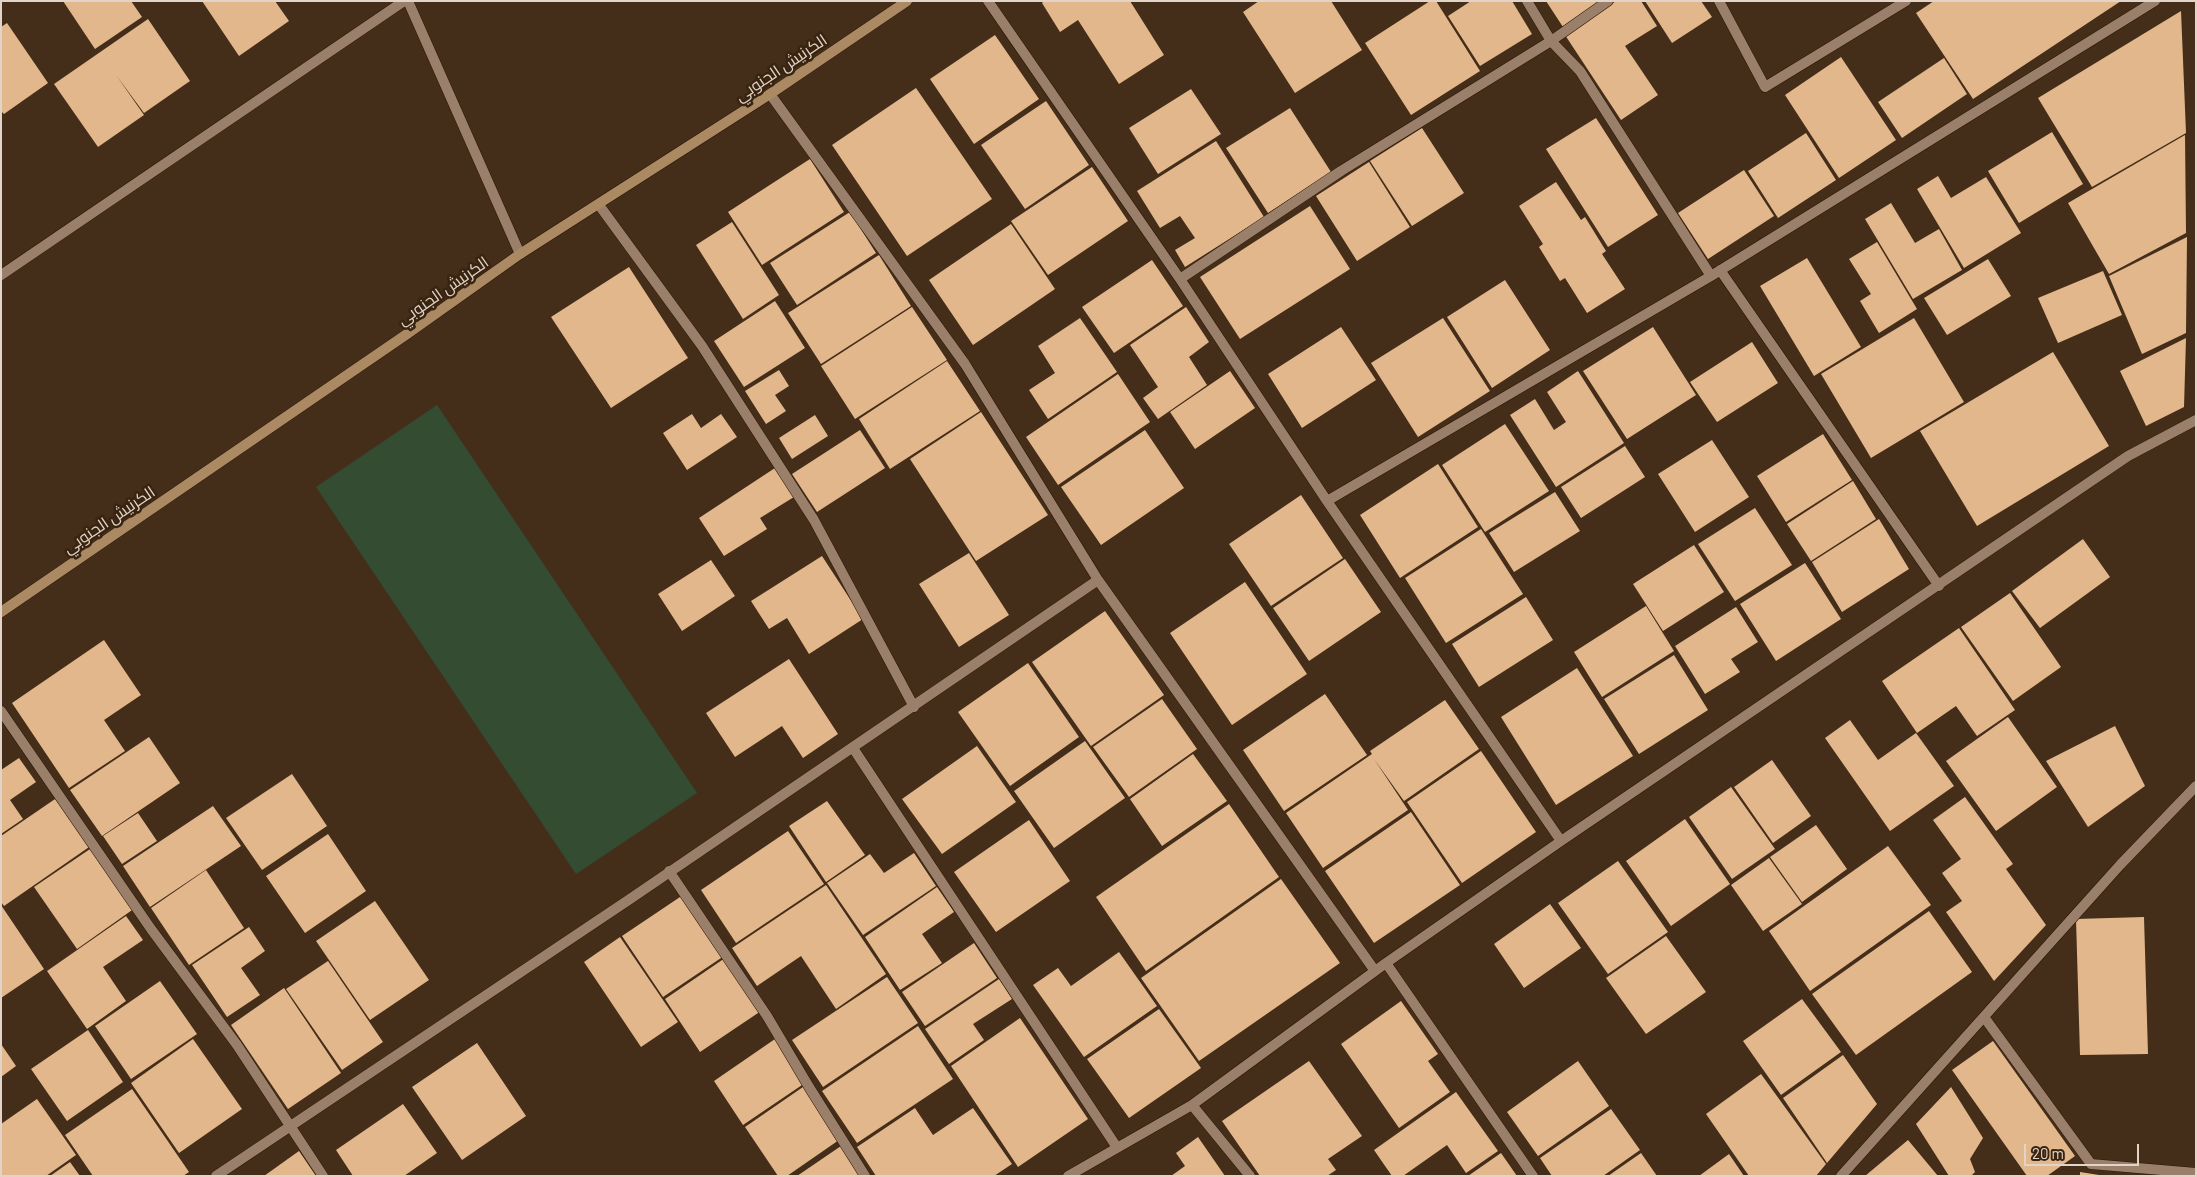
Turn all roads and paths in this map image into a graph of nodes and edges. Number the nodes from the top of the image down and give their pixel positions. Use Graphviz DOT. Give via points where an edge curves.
graph roads {
  1 [pos="406,1"];
  2 [pos="907,1"];
  3 [pos="988,1"];
  4 [pos="1526,1"];
  5 [pos="1608,1"];
  6 [pos="1719,1"];
  7 [pos="1906,1"];
  8 [pos="2155,1"];
  9 [pos="1551,41"];
  10 [pos="770,94"];
  11 [pos="599,205"];
  12 [pos="520,254"];
  13 [pos="1720,270"];
  14 [pos="1,275"];
  15 [pos="1711,276"];
  16 [pos="1180,279"];
  17 [pos="2196,420"];
  18 [pos="1327,501"];
  19 [pos="1098,580"];
  20 [pos="1939,586"];
  21 [pos="1,612"];
  22 [pos="914,707"];
  23 [pos="1,711"];
  24 [pos="854,748"];
  25 [pos="2196,786"];
  26 [pos="1561,841"];
  27 [pos="668,871"];
  28 [pos="1386,963"];
  29 [pos="1375,971"];
  30 [pos="1984,1017"];
  31 [pos="1192,1105"];
  32 [pos="290,1126"];
  33 [pos="1116,1146"];
  34 [pos="2196,1173"];
  35 [pos="216,1176"];
  36 [pos="323,1176"];
  37 [pos="865,1176"];
  38 [pos="1068,1176"];
  39 [pos="1250,1176"];
  40 [pos="1533,1176"];
  41 [pos="1841,1176"];
  1 -- 12 [label="street"];
  1 -- 14 [label="street"];
  2 -- 10 [label="main road, الكرنيش الجنوبي"];
  3 -- 16 [label="street"];
  4 -- 9 [label="street"];
  5 -- 9 [label="street"];
  6 -- 7 [label="street" via="1765,88"];
  8 -- 13 [label="street"];
  9 -- 15 [label="street" via="1580,71"];
  9 -- 16 [label="street" via="1341,171"];
  10 -- 11 [label="main road, الكرنيش الجنوبي"];
  10 -- 19 [label="street" via="965,364"];
  11 -- 12 [label="main road, الكرنيش الجنوبي"];
  11 -- 22 [label="street" via="702,346 814,520"];
  12 -- 21 [label="main road, الكرنيش الجنوبي"];
  13 -- 15 [label="street"];
  13 -- 20 [label="street"];
  15 -- 18 [label="street"];
  16 -- 18 [label="street"];
  17 -- 20 [label="street" via="2128,456"];
  18 -- 26 [label="street"];
  19 -- 22 [label="street"];
  19 -- 29 [label="street"];
  20 -- 26 [label="street"];
  22 -- 24 [label="street"];
  23 -- 32 [label="street" via="151,928 237,1045"];
  24 -- 27 [label="street"];
  24 -- 33 [label="street"];
  25 -- 30 [label="street" via="2120,865"];
  26 -- 28 [label="street"];
  27 -- 32 [label="street"];
  27 -- 37 [label="street" via="767,1016"];
  28 -- 29 [label="street"];
  28 -- 40 [label="street"];
  29 -- 31 [label="street"];
  30 -- 34 [label="street" via="2091,1164"];
  30 -- 41 [label="street"];
  31 -- 33 [label="street"];
  31 -- 39 [label="street"];
  32 -- 35 [label="street"];
  32 -- 36 [label="street"];
  33 -- 38 [label="street"];
}
